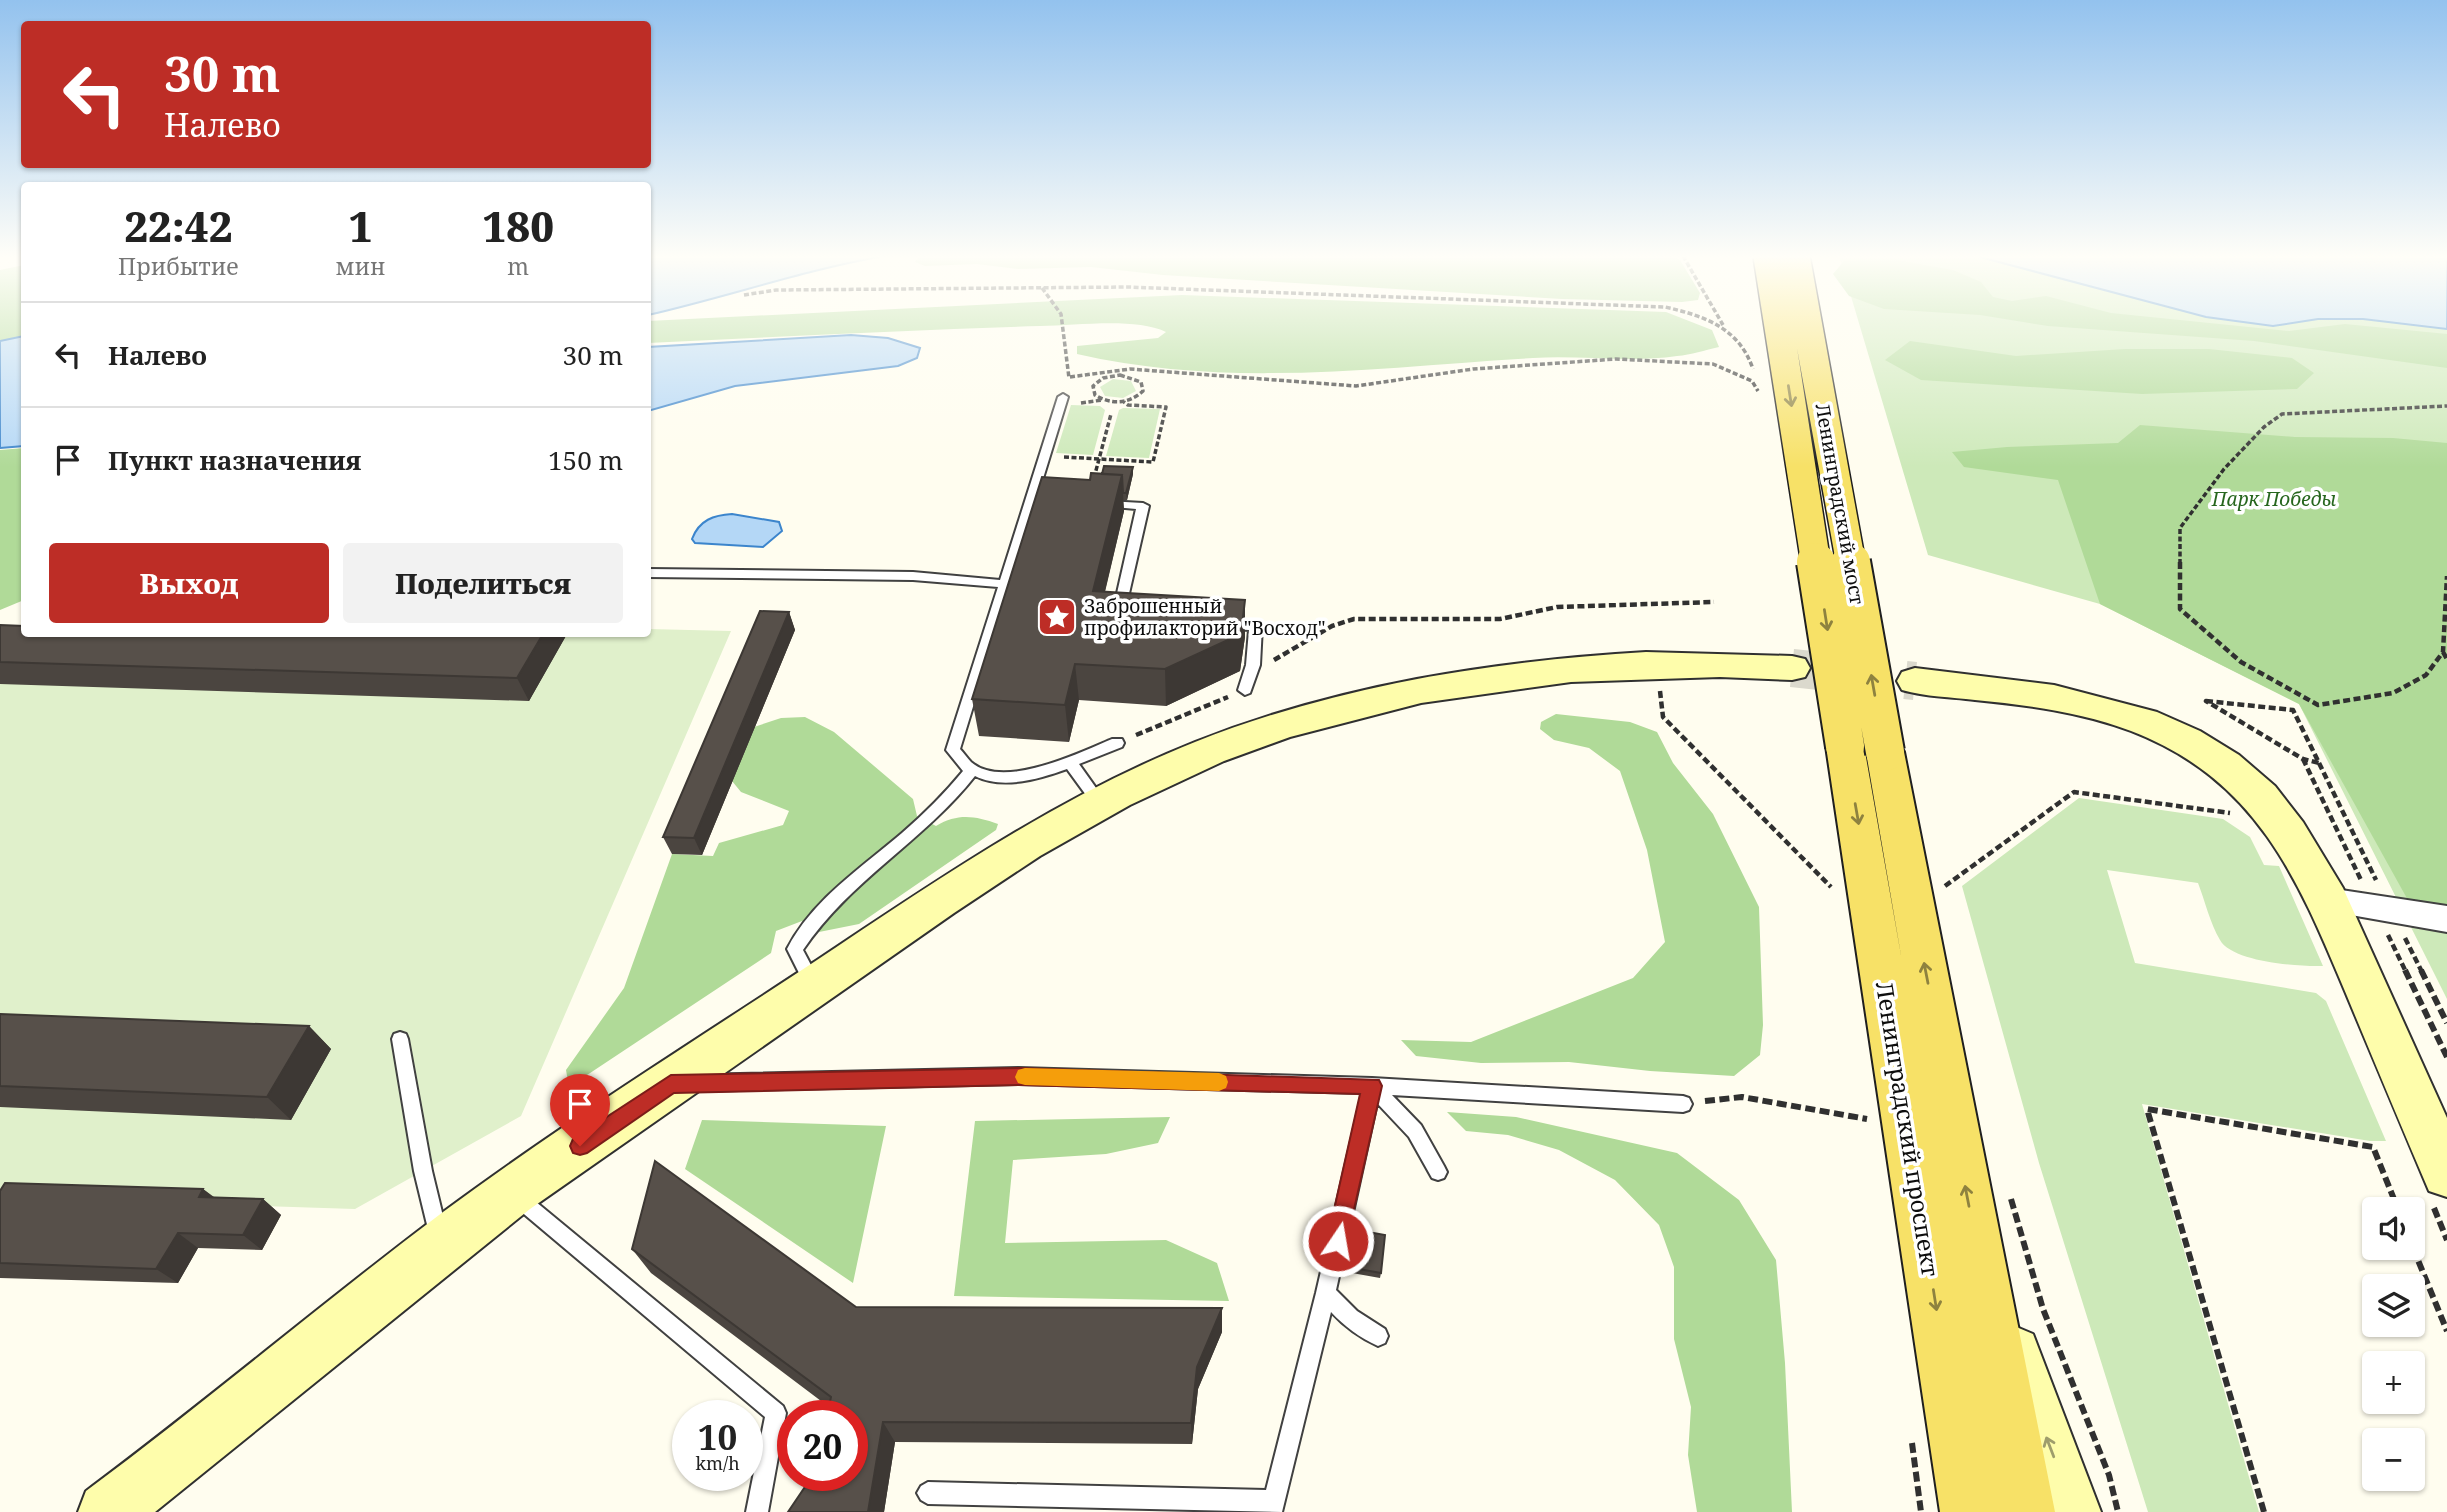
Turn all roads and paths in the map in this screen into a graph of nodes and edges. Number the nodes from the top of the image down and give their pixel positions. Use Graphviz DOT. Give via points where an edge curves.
graph roads {
  1 [pos="1723,326"];
  2 [pos="1064,327"];
  3 [pos="1782,327"];
  4 [pos="1806,327"];
  5 [pos="1070,377"];
  6 [pos="1064,390"];
  7 [pos="1124,402"];
  8 [pos="2447,406"];
  9 [pos="1111,414"];
  10 [pos="1046,456"];
  11 [pos="1100,459"];
  12 [pos="1088,503"];
  13 [pos="651,573"];
  14 [pos="2447,576"];
  15 [pos="1005,584"];
  16 [pos="1714,602"];
  17 [pos="1132,619"];
  18 [pos="1214,624"];
  19 [pos="2443,652"];
  20 [pos="2447,659"];
  21 [pos="1253,665"];
  22 [pos="1791,668"];
  23 [pos="1658,680"];
  24 [pos="1915,681"];
  25 [pos="1245,690"];
  26 [pos="1117,743"];
  27 [pos="1865,749"];
  28 [pos="1069,761"];
  29 [pos="2319,763"];
  30 [pos="971,771"];
  31 [pos="1099,802"];
  32 [pos="2238,815"];
  33 [pos="1937,876"];
  34 [pos="1836,892"];
  35 [pos="2328,900"];
  36 [pos="2391,909"];
  37 [pos="2447,919"];
  38 [pos="828,984"];
  39 [pos="2447,1023"];
  40 [pos="400,1039"];
  41 [pos="671,1084"];
  42 [pos="1372,1086"];
  43 [pos="1683,1104"];
  44 [pos="1867,1119"];
  45 [pos="1438,1172"];
  46 [pos="2447,1174"];
  47 [pos="512,1192"];
  48 [pos="2009,1195"];
  49 [pos="2393,1197"];
  50 [pos="441,1244"];
  51 [pos="2418,1260"];
  52 [pos="1980,1264"];
  53 [pos="1326,1293"];
  54 [pos="2447,1331"];
  55 [pos="1378,1336"];
  56 [pos="928,1493"];
  57 [pos="1273,1506"];
  58 [pos="107,1512"];
  59 [pos="757,1512"];
  60 [pos="1969,1512"];
  61 [pos="2026,1512"];
  62 [pos="2072,1512"];
  63 [pos="2118,1512"];
  64 [pos="2264,1512"];
  1 -- 5 [label="path" via="1741,340 1759,394 1752,381 1713,364 1616,359 1473,369 1356,386 1130,369"];
  2 -- 5 [label="path"];
  3 -- 27 [label="main road, Ленинградский мост, one-way, bridge"];
  27 -- 4 [label="main road, Ленинградский мост, one-way, bridge"];
  5 -- 6 [label="path"];
  6 -- 10 [label="lane"];
  7 -- 7 [label="path" via="1143,391 1141,382 1111,376 1093,386 1100,399"];
  7 -- 11 [label="path" via="1166,407 1153,461"];
  8 -- 19 [label="path" via="2282,414 2224,469 2180,528 2180,609 2241,662 2318,705 2393,693 2426,675"];
  9 -- 11 [label="path"];
  10 -- 11 [label="path"];
  10 -- 15 [label="lane" via="1038,500"];
  11 -- 12 [label="path"];
  12 -- 17 [label="lane" via="1143,506 1118,618"];
  13 -- 15 [label="lane" via="913,576"];
  14 -- 19 [label="path"];
  15 -- 30 [label="lane" via="953,750"];
  16 -- 21 [label="path" via="1557,607 1500,619 1354,619 1332,626 1291,653"];
  18 -- 21 [label="lane" via="1256,626"];
  19 -- 20 [label="path"];
  21 -- 25 [label="lane"];
  22 -- 31 [label="street" via="1615,667 1500,678 1377,699 1282,724 1207,752"];
  23 -- 34 [label="path" via="1663,717"];
  24 -- 35 [label="street" via="2057,697 2116,712 2191,743 2262,798"];
  25 -- 26 [label="path"];
  26 -- 28 [label="lane"];
  52 -- 27 [label="main road, Ленинградский проспект, one-way"];
  27 -- 60 [label="main road, Ленинградский проспект, one-way"];
  28 -- 30 [label="lane" via="1046,772 1012,776"];
  28 -- 31 [label="lane"];
  29 -- 29 [label="path" via="2293,710 2206,701 2303,759"];
  29 -- 36 [label="path"];
  30 -- 38 [label="lane" via="953,797 803,934 795,949"];
  31 -- 38 [label="street" via="994,863"];
  32 -- 33 [label="path" via="2074,792 1940,890"];
  35 -- 36 [label="street"];
  35 -- 46 [label="street"];
  36 -- 37 [label="street"];
  36 -- 39 [label="path"];
  38 -- 41 [label="street"];
  40 -- 50 [label="lane"];
  41 -- 42 [label="lane" via="1019,1076"];
  41 -- 47 [label="street"];
  42 -- 43 [label="lane"];
  42 -- 45 [label="lane" via="1415,1132"];
  42 -- 53 [label="lane"];
  43 -- 44 [label="path" via="1742,1097"];
  47 -- 50 [label="street"];
  47 -- 59 [label="lane" via="776,1413"];
  48 -- 63 [label="path" via="2043,1309 2109,1475"];
  49 -- 64 [label="path" via="2373,1147 2147,1109"];
  50 -- 58 [label="street" via="195,1447"];
  51 -- 54 [label="path"];
  52 -- 61 [label="main road, Ленинградский проспект"];
  62 -- 52 [label="street, one-way"];
  53 -- 55 [label="lane" via="1350,1318"];
  53 -- 57 [label="lane"];
  56 -- 57 [label="lane"];
}
